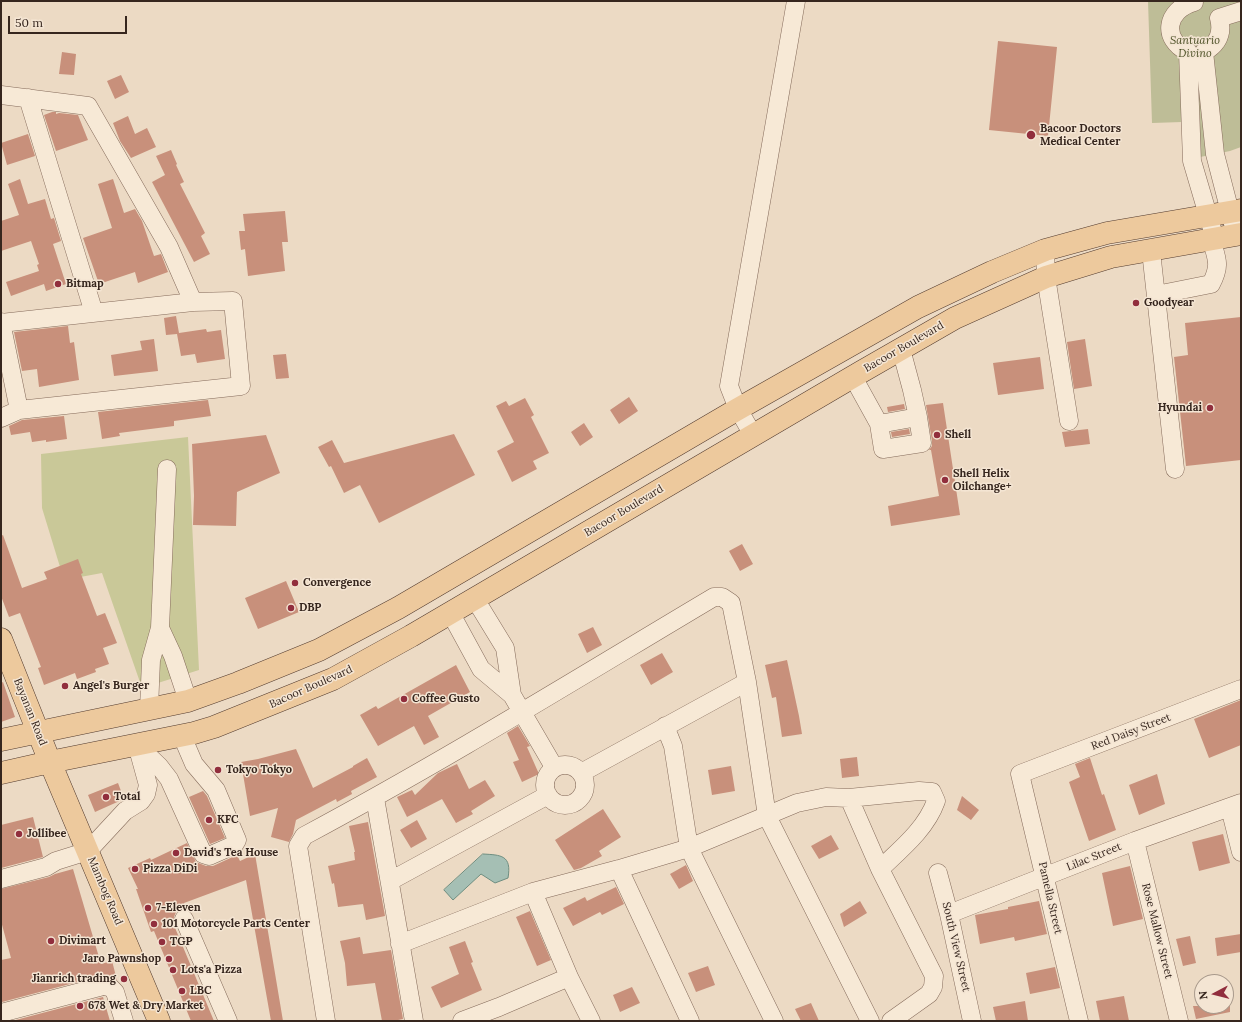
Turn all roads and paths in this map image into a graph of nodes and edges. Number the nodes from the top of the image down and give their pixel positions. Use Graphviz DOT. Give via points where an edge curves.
graph roads {
  1 [pos="796,1"];
  2 [pos="1194,1"];
  3 [pos="1241,11"];
  4 [pos="1,95"];
  5 [pos="28,98"];
  6 [pos="1214,140"];
  7 [pos="1191,144"];
  8 [pos="1236,211"];
  9 [pos="1207,215"];
  10 [pos="1239,234"];
  11 [pos="1213,239"];
  12 [pos="1045,250"];
  13 [pos="1151,251"];
  14 [pos="1046,277"];
  15 [pos="1156,295"];
  16 [pos="193,302"];
  17 [pos="94,313"];
  18 [pos="1,322"];
  19 [pos="901,349"];
  20 [pos="853,376"];
  21 [pos="738,409"];
  22 [pos="18,410"];
  23 [pos="918,417"];
  24 [pos="1,418"];
  25 [pos="1069,420"];
  26 [pos="879,424"];
  27 [pos="753,435"];
  28 [pos="167,469"];
  29 [pos="1175,469"];
  30 [pos="475,599"];
  31 [pos="451,614"];
  32 [pos="160,628"];
  33 [pos="1,639"];
  34 [pos="747,682"];
  35 [pos="1241,689"];
  36 [pos="512,695"];
  37 [pos="188,701"];
  38 [pos="149,709"];
  39 [pos="522,712"];
  40 [pos="665,726"];
  41 [pos="38,732"];
  42 [pos="182,736"];
  43 [pos="1,740"];
  44 [pos="137,744"];
  45 [pos="50,762"];
  46 [pos="554,767"];
  47 [pos="1,773"];
  48 [pos="581,773"];
  49 [pos="1020,774"];
  50 [pos="548,795"];
  51 [pos="375,798"];
  52 [pos="849,798"];
  53 [pos="1236,806"];
  54 [pos="767,816"];
  55 [pos="1135,841"];
  56 [pos="689,848"];
  57 [pos="88,851"];
  58 [pos="1241,852"];
  59 [pos="619,869"];
  60 [pos="880,869"];
  61 [pos="938,873"];
  62 [pos="1045,877"];
  63 [pos="1,879"];
  64 [pos="390,881"];
  65 [pos="533,892"];
  66 [pos="949,914"];
  67 [pos="184,919"];
  68 [pos="400,944"];
  69 [pos="569,977"];
  70 [pos="1,1013"];
  71 [pos="156,1020"];
  72 [pos="124,1021"];
  73 [pos="228,1021"];
  74 [pos="326,1021"];
  75 [pos="414,1021"];
  76 [pos="462,1021"];
  77 [pos="591,1021"];
  78 [pos="690,1021"];
  79 [pos="774,1021"];
  80 [pos="870,1021"];
  81 [pos="891,1021"];
  82 [pos="972,1021"];
  83 [pos="1079,1021"];
  84 [pos="1179,1021"];
  1 -- 21 [label="street" via="729,386"];
  2 -- 7 [label="street" via="1174,14 1170,29 1176,43 1188,52"];
  3 -- 6 [label="street" via="1219,18 1221,26 1217,42 1204,52"];
  4 -- 5 [label="street"];
  5 -- 16 [label="street" via="88,106 169,247"];
  5 -- 17 [label="street"];
  6 -- 7 [label="street"];
  6 -- 8 [label="street" via="1215,154"];
  7 -- 9 [label="street" via="1192,161"];
  8 -- 9 [label="main road"];
  8 -- 10 [label="street"];
  9 -- 11 [label="street"];
  9 -- 12 [label="main road" via="1107,233"];
  10 -- 11 [label="main road, Bacoor Boulevard"];
  11 -- 13 [label="main road, Bacoor Boulevard"];
  11 -- 15 [label="street" via="1217,273 1211,284"];
  12 -- 14 [label="street"];
  12 -- 21 [label="main road" via="918,307"];
  13 -- 14 [label="main road, Bacoor Boulevard" via="1111,257"];
  13 -- 15 [label="street"];
  14 -- 19 [label="main road, Bacoor Boulevard" via="954,318"];
  14 -- 25 [label="street"];
  15 -- 29 [label="street"];
  16 -- 17 [label="street"];
  16 -- 22 [label="street" via="233,301 241,386"];
  17 -- 18 [label="street"];
  18 -- 22 [label="street"];
  19 -- 20 [label="main road, Bacoor Boulevard"];
  19 -- 23 [label="street"];
  20 -- 26 [label="street"];
  20 -- 27 [label="main road, Bacoor Boulevard"];
  21 -- 27 [label="street"];
  21 -- 37 [label="main road" via="351,634 264,673"];
  22 -- 24 [label="street"];
  23 -- 26 [label="street"];
  23 -- 26 [label="street" via="922,443 882,449"];
  27 -- 30 [label="main road, Bacoor Boulevard"];
  28 -- 32 [label="street"];
  30 -- 31 [label="main road, Bacoor Boulevard"];
  30 -- 36 [label="street" via="505,648"];
  31 -- 36 [label="street" via="481,669"];
  31 -- 42 [label="main road, Bacoor Boulevard" via="333,679 214,727"];
  32 -- 37 [label="street" via="173,656"];
  32 -- 38 [label="street" via="151,660"];
  33 -- 41 [label="main road, Bayanan Road"];
  34 -- 39 [label="street" via="732,602 722,597 714,597"];
  34 -- 40 [label="street"];
  34 -- 54 [label="street"];
  35 -- 49 [label="street, Red Daisy Street"];
  36 -- 39 [label="street"];
  37 -- 38 [label="main road"];
  38 -- 41 [label="main road"];
  39 -- 46 [label="street"];
  39 -- 51 [label="street"];
  40 -- 48 [label="street"];
  40 -- 56 [label="street" via="673,746"];
  41 -- 43 [label="main road"];
  41 -- 45 [label="main road, Bayanan Road"];
  42 -- 44 [label="main road, Bacoor Boulevard"];
  42 -- 44 [label="street" via="194,764 216,790 237,840 234,845 209,856 203,854 169,779"];
  44 -- 45 [label="main road, Bacoor Boulevard"];
  44 -- 57 [label="street" via="148,784 146,794 142,801 125,811"];
  45 -- 47 [label="main road, Bacoor Boulevard"];
  45 -- 57 [label="main road, Mambog Road"];
  46 -- 48 [label="street" via="566,764"];
  46 -- 50 [label="street" via="549,771 545,783"];
  48 -- 50 [label="street" via="584,785 576,801 558,803"];
  49 -- 62 [label="street, Pamella Street"];
  50 -- 64 [label="street"];
  51 -- 64 [label="street"];
  51 -- 74 [label="street" via="304,836 298,846"];
  52 -- 54 [label="street" via="826,797 797,802"];
  52 -- 60 [label="street"];
  52 -- 60 [label="street" via="919,791 932,792 936,801 932,813 908,843"];
  53 -- 55 [label="street, Lilac Street"];
  53 -- 58 [label="street"];
  54 -- 56 [label="street"];
  54 -- 80 [label="street"];
  55 -- 62 [label="street, Lilac Street"];
  55 -- 84 [label="street, Rose Mallow Street"];
  56 -- 59 [label="street"];
  56 -- 79 [label="street"];
  57 -- 63 [label="street" via="56,861 46,867"];
  57 -- 71 [label="main road, Mambog Road"];
  59 -- 65 [label="street"];
  59 -- 78 [label="street"];
  60 -- 81 [label="street" via="934,976 929,994"];
  61 -- 66 [label="street, South View Street"];
  62 -- 66 [label="street, Lilac Street"];
  62 -- 83 [label="street, Pamella Street"];
  64 -- 68 [label="street"];
  65 -- 68 [label="street"];
  65 -- 69 [label="street"];
  66 -- 82 [label="street, South View Street"];
  67 -- 73 [label="street"];
  68 -- 75 [label="street"];
  69 -- 76 [label="street"];
  69 -- 77 [label="street"];
  70 -- 72 [label="street" via="103,986 110,987 115,992"];
}
